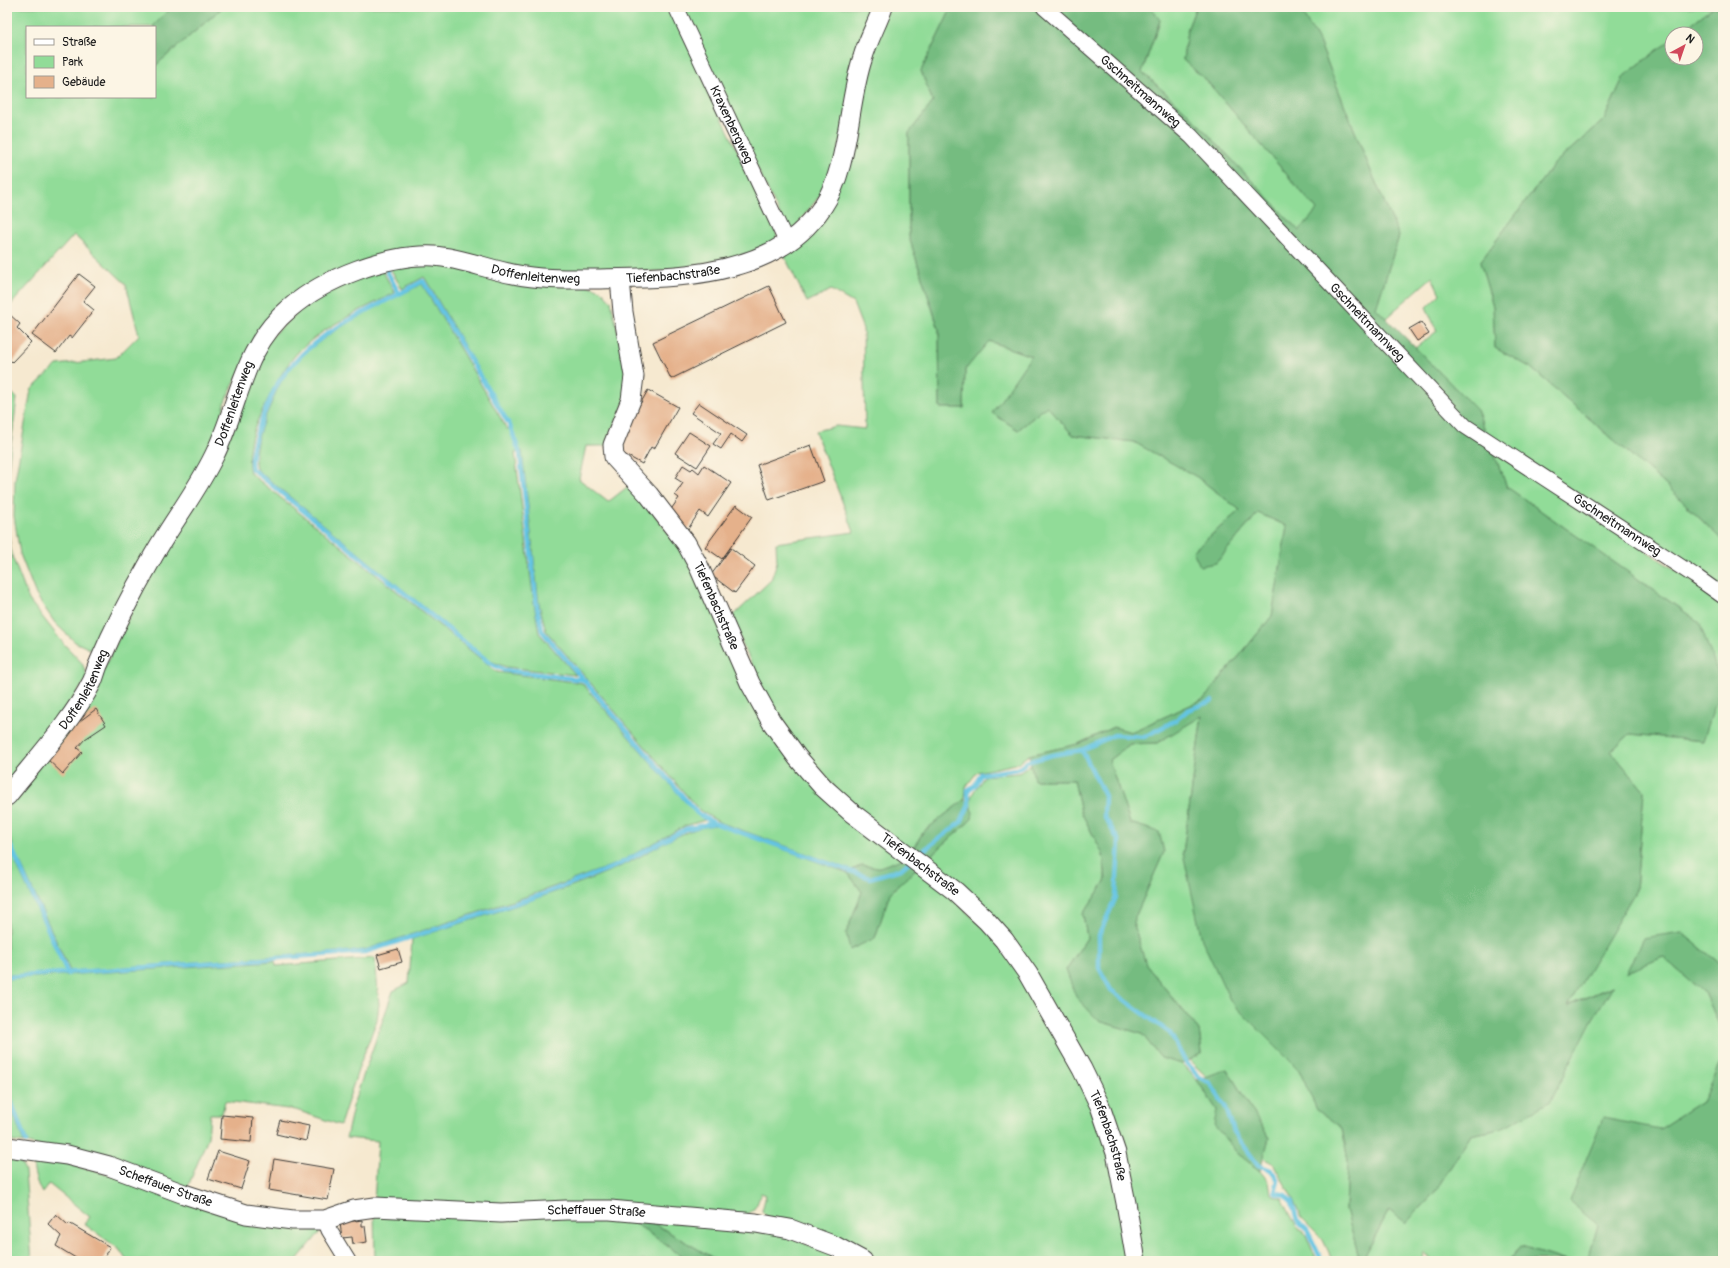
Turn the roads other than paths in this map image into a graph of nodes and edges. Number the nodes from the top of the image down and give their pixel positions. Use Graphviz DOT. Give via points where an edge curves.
graph roads {
  1 [pos="676,7"];
  2 [pos="883,7"];
  3 [pos="1044,7"];
  4 [pos="787,243"];
  5 [pos="620,279"];
  6 [pos="1723,596"];
  7 [pos="7,796"];
  8 [pos="7,1147"];
  9 [pos="325,1220"];
  10 [pos="348,1261"];
  11 [pos="863,1261"];
  12 [pos="1136,1261"];
  1 -- 4 [label="street, Kraxenbergweg"];
  2 -- 4 [label="street, Tiefenbachstraße" via="862,58 837,176 824,204 809,224"];
  3 -- 6 [label="street, Gschneitmannweg" via="1191,136 1465,426"];
  4 -- 5 [label="street, Tiefenbachstraße" via="765,255 695,274"];
  5 -- 7 [label="street, Doffenleitenweg" via="559,279 514,274 434,256 402,258 370,266 335,280 310,293 288,309 262,339 244,372 216,453 152,559 99,663 92,682 75,709"];
  5 -- 12 [label="street, Tiefenbachstraße" via="634,376 631,400 613,445 614,457 649,495 686,543 699,566 750,683 771,720 797,757 823,787 852,813 955,891 986,920 1028,974 1100,1106 1116,1153"];
  8 -- 9 [label="street, Scheffauer Straße" via="67,1155 109,1166 246,1214 293,1220"];
  9 -- 10 [label="street"];
  9 -- 11 [label="street, Scheffauer Straße" via="354,1210 375,1207 501,1213 610,1210 756,1223 790,1229 835,1246"];
}
